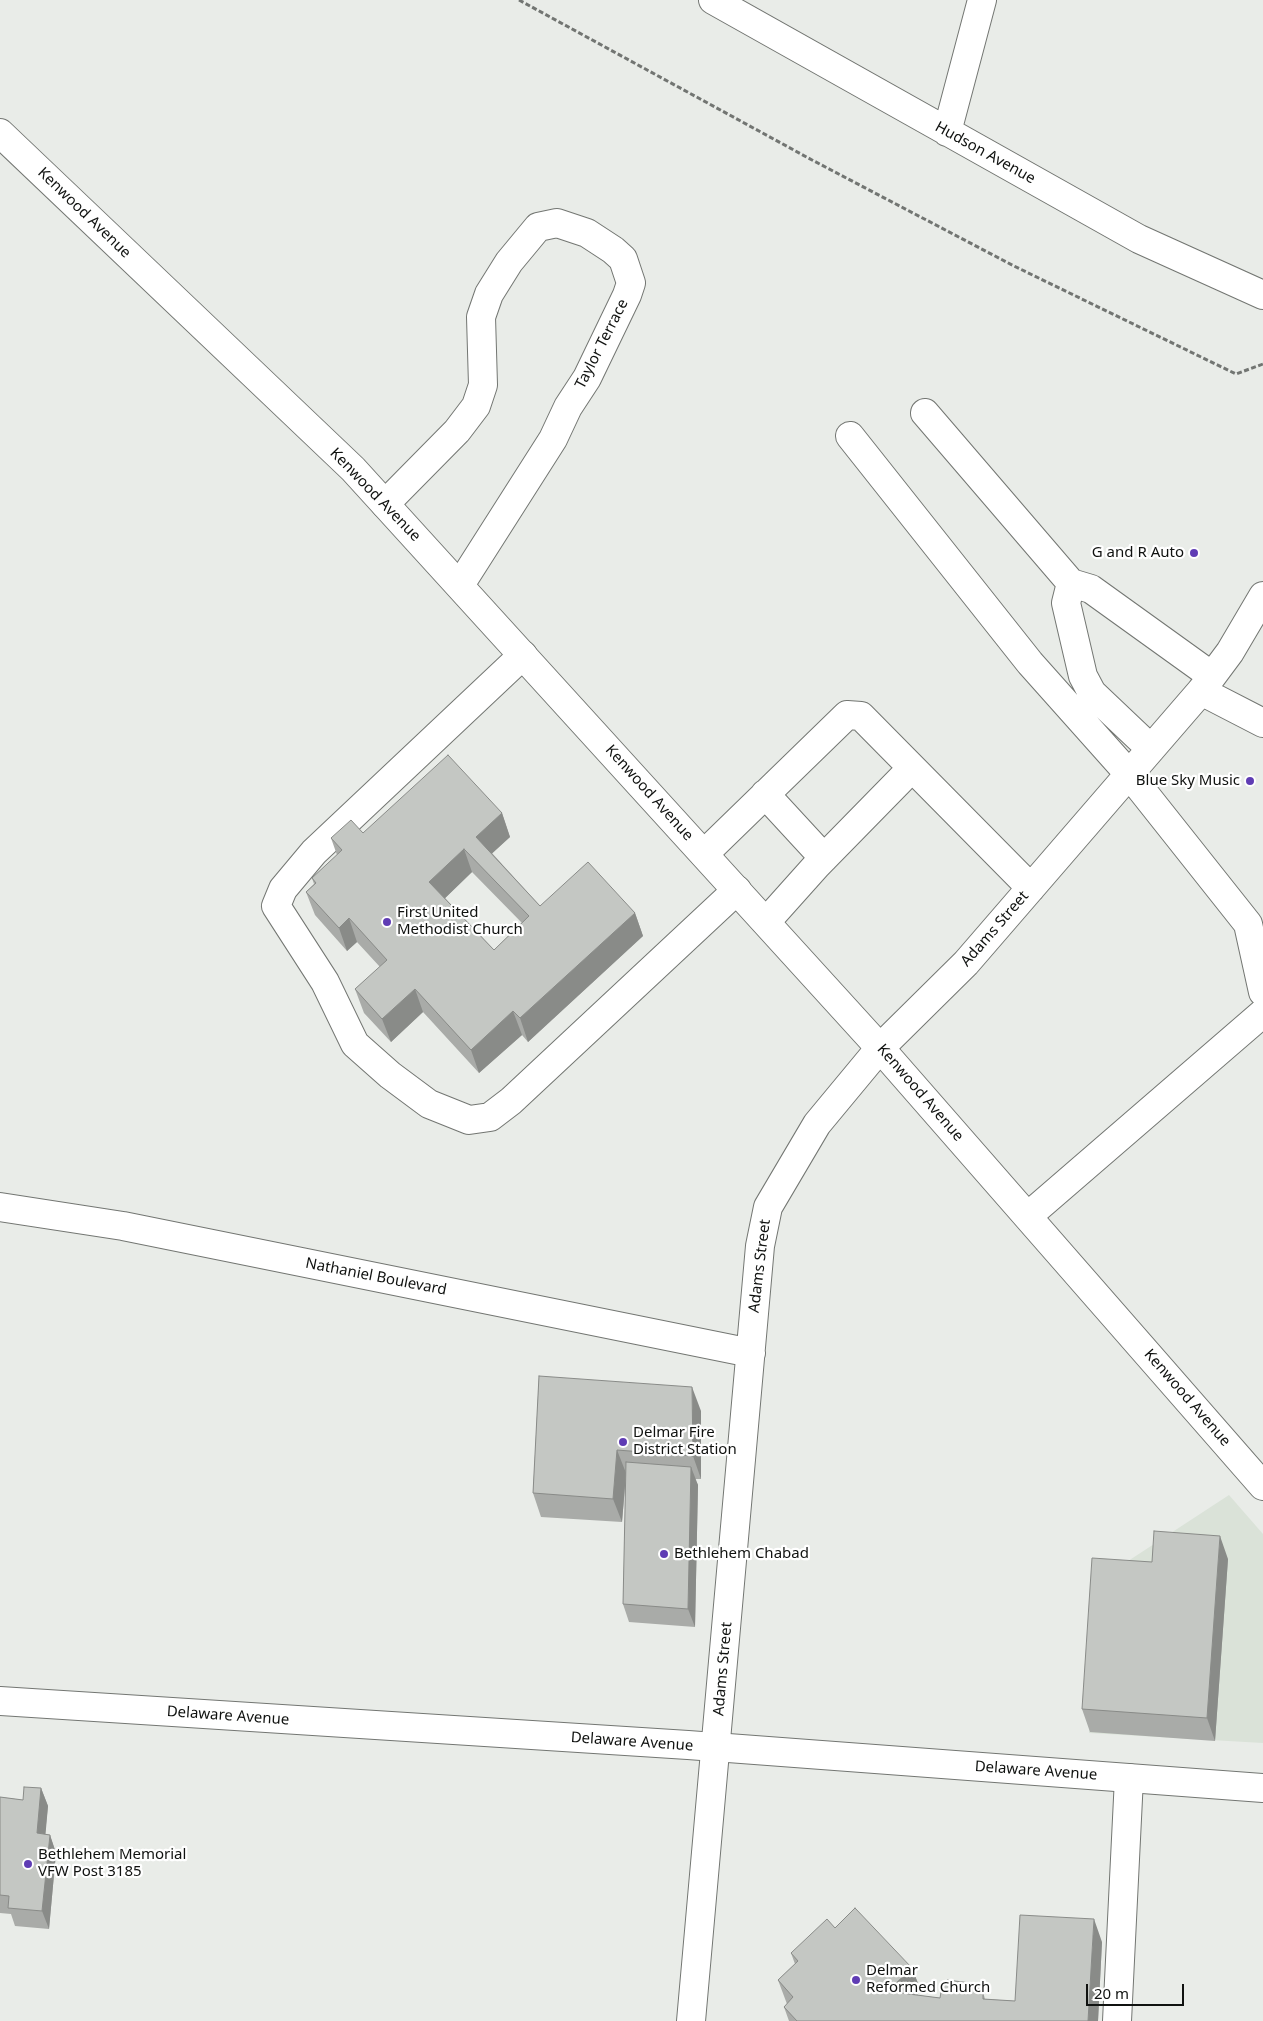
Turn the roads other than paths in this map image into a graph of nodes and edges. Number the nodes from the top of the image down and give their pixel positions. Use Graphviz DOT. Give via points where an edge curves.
graph roads {
  1 [pos="713,0"];
  2 [pos="982,0"];
  3 [pos="947,132"];
  4 [pos="0,133"];
  5 [pos="1263,295"];
  6 [pos="925,413"];
  7 [pos="850,436"];
  8 [pos="385,504"];
  9 [pos="1071,583"];
  10 [pos="460,585"];
  11 [pos="1263,596"];
  12 [pos="524,655"];
  13 [pos="1206,683"];
  14 [pos="1263,723"];
  15 [pos="1151,749"];
  16 [pos="912,768"];
  17 [pos="1129,774"];
  18 [pos="765,794"];
  19 [pos="704,854"];
  20 [pos="824,858"];
  21 [pos="1030,888"];
  22 [pos="737,890"];
  23 [pos="766,922"];
  24 [pos="1263,992"];
  25 [pos="1263,1013"];
  26 [pos="880,1048"];
  27 [pos="0,1207"];
  28 [pos="1028,1216"];
  29 [pos="751,1353"];
  30 [pos="1263,1486"];
  31 [pos="0,1701"];
  32 [pos="716,1747"];
  33 [pos="1129,1778"];
  34 [pos="1263,1788"];
  35 [pos="691,2021"];
  36 [pos="1117,2021"];
  1 -- 3 [label="street, Hudson Avenue"];
  2 -- 3 [label="street"];
  3 -- 5 [label="street, Hudson Avenue" via="1139,239"];
  4 -- 8 [label="street, Kenwood Avenue" via="353,469"];
  6 -- 9 [label="street"];
  7 -- 17 [label="street" via="1030,663"];
  8 -- 10 [label="street, Kenwood Avenue"];
  8 -- 10 [label="street, Taylor Terrace" via="457,431 476,406 483,385 481,317 489,294 538,228 557,223 587,233 623,259 631,283 586,378 553,440"];
  9 -- 13 [label="street" via="1091,589"];
  9 -- 15 [label="street" via="1066,603 1083,676 1092,693"];
  10 -- 12 [label="street, Kenwood Avenue"];
  11 -- 13 [label="street, Adams Street" via="1230,652"];
  12 -- 19 [label="street, Kenwood Avenue"];
  12 -- 22 [label="street" via="314,852 283,889 276,906 325,982 355,1044 429,1104 469,1120 490,1117"];
  13 -- 14 [label="street"];
  13 -- 15 [label="street, Adams Street"];
  15 -- 17 [label="street, Adams Street"];
  16 -- 18 [label="street" via="861,716 847,715"];
  16 -- 20 [label="street"];
  16 -- 21 [label="street"];
  17 -- 21 [label="street, Adams Street"];
  17 -- 24 [label="street" via="1248,924"];
  18 -- 19 [label="street"];
  18 -- 20 [label="street"];
  19 -- 22 [label="street, Kenwood Avenue"];
  20 -- 23 [label="street"];
  21 -- 26 [label="street, Adams Street" via="966,963"];
  22 -- 23 [label="street, Kenwood Avenue"];
  23 -- 26 [label="street, Kenwood Avenue"];
  25 -- 28 [label="street"];
  26 -- 28 [label="street, Kenwood Avenue"];
  26 -- 29 [label="street, Adams Street" via="816,1124 768,1207 760,1246"];
  27 -- 29 [label="street, Nathaniel Boulevard" via="123,1226"];
  28 -- 30 [label="street, Kenwood Avenue"];
  29 -- 32 [label="street, Adams Street"];
  31 -- 32 [label="street, Delaware Avenue"];
  32 -- 33 [label="street, Delaware Avenue"];
  32 -- 35 [label="street, Adams Street"];
  33 -- 34 [label="street, Delaware Avenue"];
  33 -- 36 [label="street"];
}
